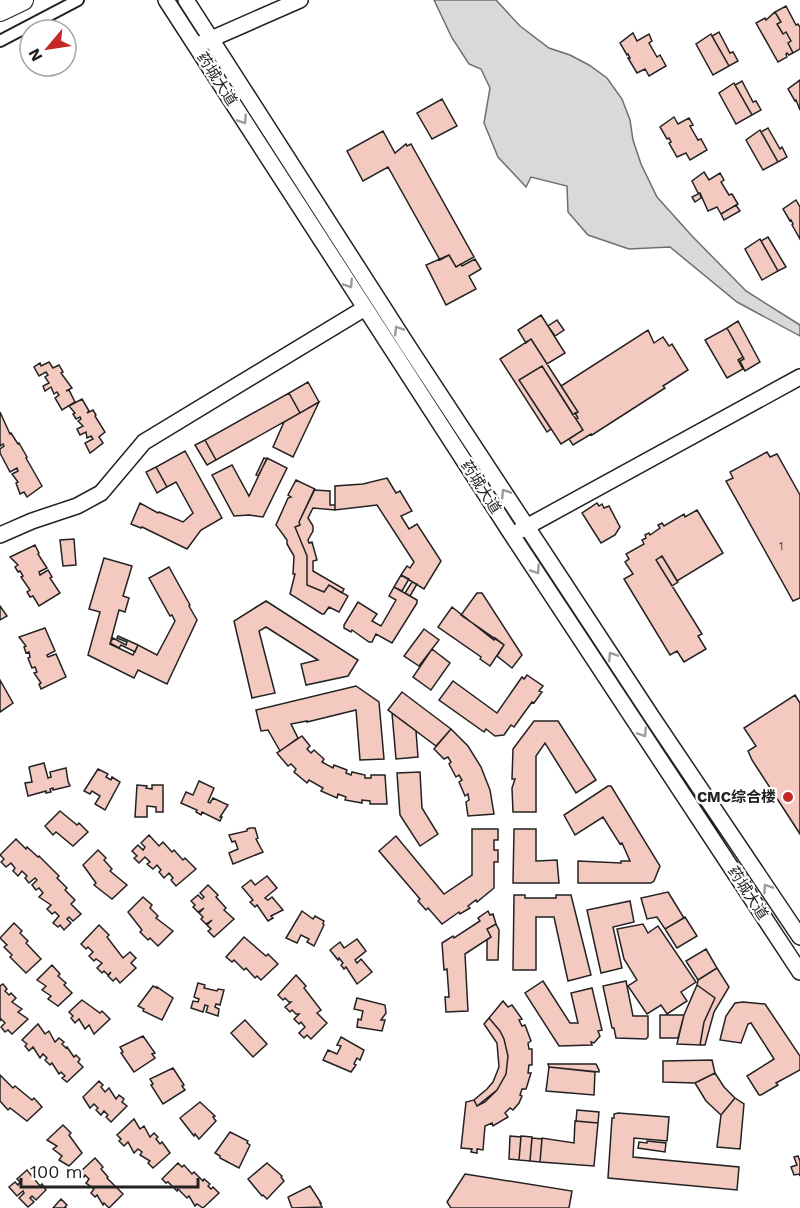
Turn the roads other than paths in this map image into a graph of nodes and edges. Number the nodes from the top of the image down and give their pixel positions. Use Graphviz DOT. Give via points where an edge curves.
graph roads {
  1 [pos="22,0"];
  2 [pos="78,0"];
  3 [pos="166,0"];
  4 [pos="186,0"];
  5 [pos="300,0"];
  6 [pos="0,11"];
  7 [pos="211,39"];
  8 [pos="0,41"];
  9 [pos="195,46"];
  10 [pos="365,308"];
  11 [pos="800,376"];
  12 [pos="527,526"];
  13 [pos="0,535"];
  14 [pos="512,535"];
  15 [pos="800,937"];
  16 [pos="800,972"];
  1 -- 6 [label="highway"];
  2 -- 8 [label="street"];
  3 -- 9 [label="main road, 药城大道"];
  4 -- 7 [label="main road, 药城大道"];
  5 -- 7 [label="main road"];
  7 -- 9 [label="main road"];
  12 -- 7 [label="main road, 药城大道, one-way"];
  9 -- 10 [label="main road, 药城大道, one-way"];
  10 -- 13 [label="main road" via="144,442 101,493"];
  10 -- 14 [label="main road, 药城大道"];
  11 -- 12 [label="main road"];
  12 -- 14 [label="main road"];
  15 -- 12 [label="main road, 药城大道, one-way"];
  14 -- 16 [label="main road, 药城大道, one-way"];
}
